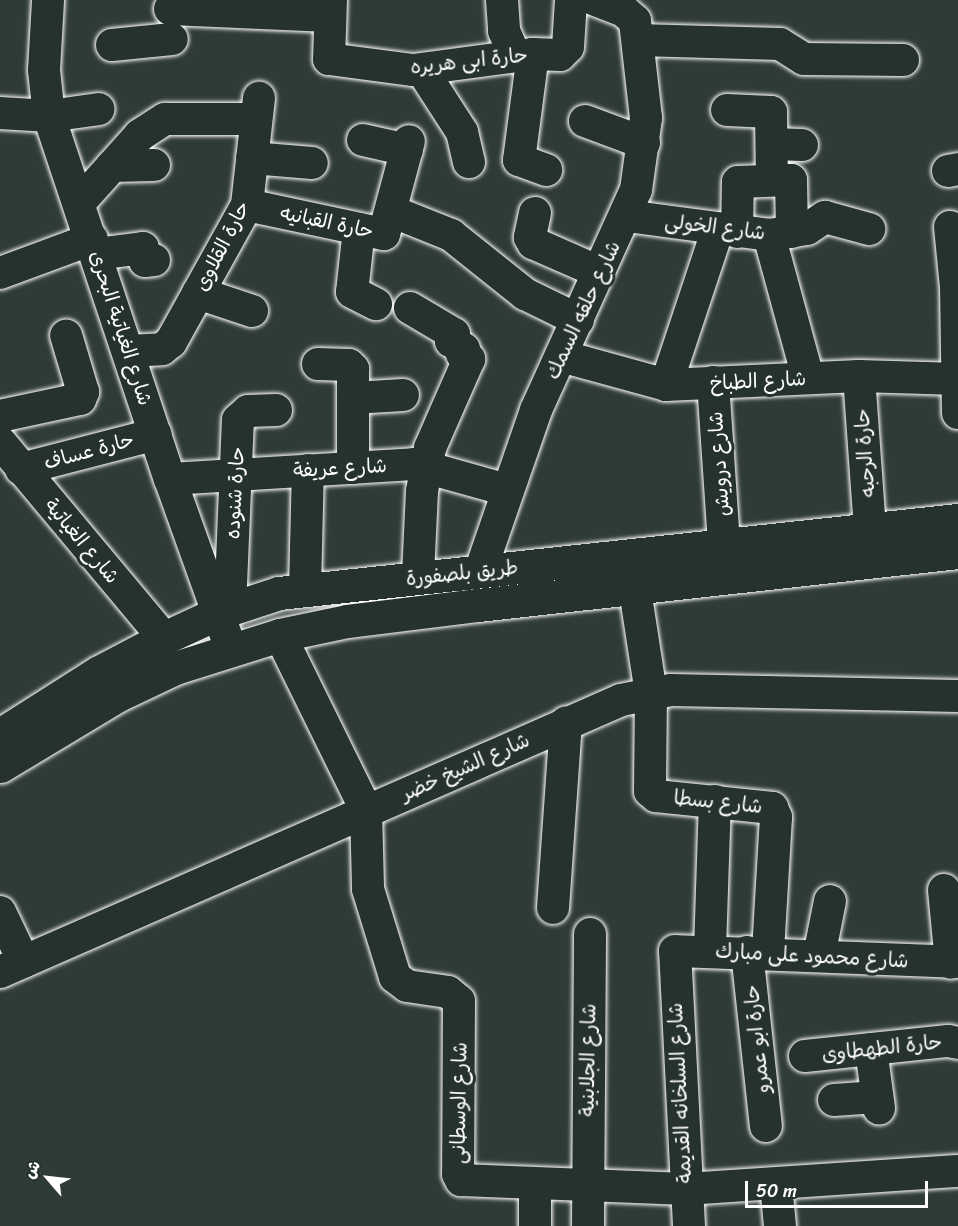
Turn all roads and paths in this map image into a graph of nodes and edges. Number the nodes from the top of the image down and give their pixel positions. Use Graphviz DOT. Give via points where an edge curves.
graph roads {
  1 [pos="571,0"];
  2 [pos="595,0"];
  3 [pos="48,1"];
  4 [pos="498,1"];
  5 [pos="225,6"];
  6 [pos="330,8"];
  7 [pos="171,26"];
  8 [pos="638,40"];
  9 [pos="112,45"];
  10 [pos="524,55"];
  11 [pos="903,60"];
  12 [pos="422,70"];
  13 [pos="99,109"];
  14 [pos="727,110"];
  15 [pos="0,113"];
  16 [pos="49,116"];
  17 [pos="585,121"];
  18 [pos="363,140"];
  19 [pos="644,142"];
  20 [pos="772,144"];
  21 [pos="802,145"];
  22 [pos="252,158"];
  23 [pos="469,162"];
  24 [pos="312,163"];
  25 [pos="154,165"];
  26 [pos="112,166"];
  27 [pos="546,170"];
  28 [pos="772,180"];
  29 [pos="79,203"];
  30 [pos="247,205"];
  31 [pos="391,211"];
  32 [pos="535,213"];
  33 [pos="627,216"];
  34 [pos="950,227"];
  35 [pos="359,229"];
  36 [pos="869,229"];
  37 [pos="728,230"];
  38 [pos="780,234"];
  39 [pos="94,246"];
  40 [pos="154,260"];
  41 [pos="598,272"];
  42 [pos="0,273"];
  43 [pos="957,287"];
  44 [pos="198,293"];
  45 [pos="376,304"];
  46 [pos="410,308"];
  47 [pos="252,311"];
  48 [pos="578,320"];
  49 [pos="66,335"];
  50 [pos="957,335"];
  51 [pos="128,351"];
  52 [pos="561,356"];
  53 [pos="318,364"];
  54 [pos="859,376"];
  55 [pos="808,378"];
  56 [pos="956,379"];
  57 [pos="713,382"];
  58 [pos="666,385"];
  59 [pos="403,395"];
  60 [pos="353,398"];
  61 [pos="68,403"];
  62 [pos="276,410"];
  63 [pos="958,413"];
  64 [pos="0,416"];
  65 [pos="156,434"];
  66 [pos="0,442"];
  67 [pos="73,453"];
  68 [pos="426,464"];
  69 [pos="353,468"];
  70 [pos="21,469"];
  71 [pos="308,470"];
  72 [pos="235,473"];
  73 [pos="170,479"];
  74 [pos="507,490"];
  75 [pos="958,520"];
  76 [pos="870,529"];
  77 [pos="724,545"];
  78 [pos="958,552"];
  79 [pos="480,572"];
  80 [pos="418,577"];
  81 [pos="305,589"];
  82 [pos="635,590"];
  83 [pos="224,611"];
  84 [pos="280,635"];
  85 [pos="164,638"];
  86 [pos="231,649"];
  87 [pos="651,693"];
  88 [pos="958,696"];
  89 [pos="566,722"];
  90 [pos="0,735"];
  91 [pos="0,766"];
  92 [pos="715,801"];
  93 [pos="366,810"];
  94 [pos="944,890"];
  95 [pos="830,902"];
  96 [pos="553,908"];
  97 [pos="0,912"];
  98 [pos="590,934"];
  99 [pos="710,951"];
  100 [pos="758,952"];
  101 [pos="819,956"];
  102 [pos="673,959"];
  103 [pos="955,962"];
  104 [pos="12,967"];
  105 [pos="958,1044"];
  106 [pos="871,1049"];
  107 [pos="806,1056"];
  108 [pos="834,1100"];
  109 [pos="766,1126"];
  110 [pos="958,1170"];
  111 [pos="776,1184"];
  112 [pos="535,1186"];
  113 [pos="587,1186"];
  114 [pos="686,1190"];
  115 [pos="535,1226"];
  116 [pos="588,1226"];
  117 [pos="689,1226"];
  118 [pos="780,1226"];
  1 -- 10 [label="street, حارة ابى هريره" via="566,51 560,55"];
  2 -- 8 [label="street, شارع حلقه السمك" via="631,16"];
  3 -- 16 [label="street, شارع الغياتية البحرى" via="44,70"];
  4 -- 10 [label="street" via="504,31"];
  5 -- 6 [label="street"];
  5 -- 7 [label="street"];
  6 -- 12 [label="street, حارة ابى هريره" via="328,59"];
  7 -- 9 [label="street"];
  8 -- 11 [label="street" via="780,44 804,59"];
  8 -- 19 [label="street, شارع حلقه السمك" via="644,82"];
  10 -- 12 [label="street, حارة ابى هريره"];
  10 -- 27 [label="street" via="519,160"];
  12 -- 23 [label="street" via="462,132"];
  13 -- 16 [label="street"];
  14 -- 20 [label="street" via="771,112"];
  15 -- 16 [label="street"];
  16 -- 29 [label="street, شارع الغياتية البحرى"];
  17 -- 19 [label="street"];
  18 -- 31 [label="street, حارة القبانيه" via="408,146"];
  19 -- 33 [label="street, شارع حلقه السمك"];
  20 -- 21 [label="street"];
  20 -- 28 [label="street"];
  22 -- 24 [label="street"];
  22 -- 26 [label="street, حارة القلاوى" via="258,109 165,119 140,135"];
  22 -- 30 [label="street, حارة القلاوى"];
  25 -- 26 [label="street"];
  26 -- 29 [label="street"];
  28 -- 37 [label="street" via="738,182"];
  28 -- 38 [label="street" via="793,182"];
  29 -- 39 [label="street, شارع الغياتية البحرى"];
  30 -- 35 [label="street, حارة القبانيه"];
  30 -- 44 [label="street, حارة القلاوى"];
  31 -- 35 [label="street, حارة القبانيه" via="384,234"];
  31 -- 48 [label="street" via="467,244 519,290"];
  32 -- 41 [label="street" via="530,237 533,243"];
  33 -- 37 [label="street, شارع الخولى"];
  33 -- 41 [label="street, شارع حلقه السمك"];
  34 -- 43 [label="street"];
  35 -- 45 [label="street" via="352,292"];
  36 -- 38 [label="street, شارع الخولى" via="825,217 810,228"];
  37 -- 38 [label="street, شارع الخولى"];
  37 -- 58 [label="street"];
  38 -- 55 [label="street"];
  39 -- 40 [label="street" via="143,248 145,261"];
  39 -- 42 [label="street"];
  39 -- 51 [label="street, شارع الغياتية البحرى"];
  41 -- 48 [label="street, شارع حلقه السمك"];
  43 -- 50 [label="street"];
  44 -- 47 [label="street"];
  44 -- 51 [label="street, حارة القلاوى" via="169,345"];
  46 -- 68 [label="street" via="453,332 451,341 464,349 462,354 469,359 435,431"];
  48 -- 52 [label="street, شارع حلقه السمك"];
  49 -- 61 [label="street" via="83,392 80,399"];
  50 -- 56 [label="street"];
  51 -- 65 [label="street, شارع الغياتية البحرى"];
  52 -- 58 [label="street, شارع الطباخ"];
  52 -- 74 [label="street, شارع حلقه السمك"];
  53 -- 60 [label="street" via="353,367"];
  54 -- 55 [label="street, شارع الطباخ"];
  54 -- 56 [label="street, شارع الطباخ"];
  54 -- 76 [label="street, حارة الرحبه"];
  55 -- 57 [label="street, شارع الطباخ"];
  56 -- 63 [label="street"];
  57 -- 58 [label="street, شارع الطباخ"];
  57 -- 77 [label="street, شارع درويش"];
  59 -- 60 [label="street"];
  60 -- 69 [label="street"];
  61 -- 64 [label="street"];
  61 -- 67 [label="street"];
  62 -- 72 [label="street, حارة شنوده" via="248,411 240,416"];
  65 -- 67 [label="street, حارة عساف"];
  65 -- 73 [label="street, شارع الغياتية البحرى"];
  66 -- 70 [label="street, شارع الغياتية"];
  67 -- 70 [label="street, حارة عساف"];
  68 -- 69 [label="street, شارع عريفة"];
  68 -- 74 [label="street, شارع عريفة"];
  68 -- 80 [label="street"];
  69 -- 71 [label="street, شارع عريفة"];
  70 -- 85 [label="street, شارع الغياتية"];
  71 -- 72 [label="street, شارع عريفة"];
  71 -- 81 [label="street"];
  72 -- 73 [label="street, شارع عريفة"];
  72 -- 83 [label="street, حارة شنوده"];
  73 -- 83 [label="street, شارع الغياتية البحرى"];
  74 -- 79 [label="street, شارع حلقه السمك"];
  75 -- 76 [label="main road, طريق بلصفورة"];
  76 -- 77 [label="main road, طريق بلصفورة"];
  77 -- 79 [label="main road, طريق بلصفورة"];
  78 -- 82 [label="main road, طريق بلصفورة"];
  79 -- 80 [label="main road, طريق بلصفورة"];
  80 -- 81 [label="main road, طريق بلصفورة"];
  81 -- 83 [label="main road, طريق بلصفورة"];
  82 -- 84 [label="main road, طريق بلصفورة" via="347,621"];
  82 -- 87 [label="street, شارع بسطا"];
  83 -- 85 [label="main road, طريق بلصفورة"];
  83 -- 86 [label="street, شارع الغياتية البحرى"];
  84 -- 86 [label="main road, طريق بلصفورة"];
  84 -- 93 [label="street, شارع الوسطانى"];
  85 -- 90 [label="main road, طريق بلصفورة" via="99,672"];
  86 -- 91 [label="main road, طريق بلصفورة" via="175,668 118,695"];
  87 -- 88 [label="street, شارع الشيخ خضر" via="670,690"];
  87 -- 89 [label="street, شارع الشيخ خضر"];
  87 -- 92 [label="street, شارع بسطا" via="652,794"];
  89 -- 93 [label="street, شارع الشيخ خضر"];
  89 -- 96 [label="street"];
  92 -- 99 [label="street"];
  92 -- 100 [label="street, شارع بسطا" via="768,805 775,812"];
  93 -- 104 [label="street, شارع الشيخ خضر"];
  93 -- 112 [label="street, شارع الوسطانى" via="368,889 395,977 407,986 448,992 459,1001 459,1178"];
  94 -- 103 [label="street"];
  95 -- 101 [label="street"];
  97 -- 104 [label="street"];
  98 -- 113 [label="street, شارع الجلابنية"];
  99 -- 100 [label="street, شارع محمود على مبارك"];
  99 -- 102 [label="street, شارع محمود على مبارك" via="679,949"];
  100 -- 101 [label="street, شارع محمود على مبارك"];
  100 -- 109 [label="street, حارة ابو عمرو"];
  101 -- 103 [label="street, شارع محمود على مبارك"];
  102 -- 114 [label="street, شارع السلخانه القديمة"];
  105 -- 106 [label="street, حارة الطهطاوى" via="948,1041"];
  106 -- 107 [label="street, حارة الطهطاوى"];
  106 -- 108 [label="street" via="878,1102"];
  110 -- 111 [label="street, شارع الوسطانى"];
  111 -- 114 [label="street, شارع الوسطانى"];
  111 -- 118 [label="street"];
  112 -- 113 [label="street, شارع الوسطانى"];
  112 -- 115 [label="street"];
  113 -- 114 [label="street, شارع الوسطانى"];
  113 -- 116 [label="street, شارع الجلابنية"];
  114 -- 117 [label="street, شارع السلخانه القديمة"];
}
